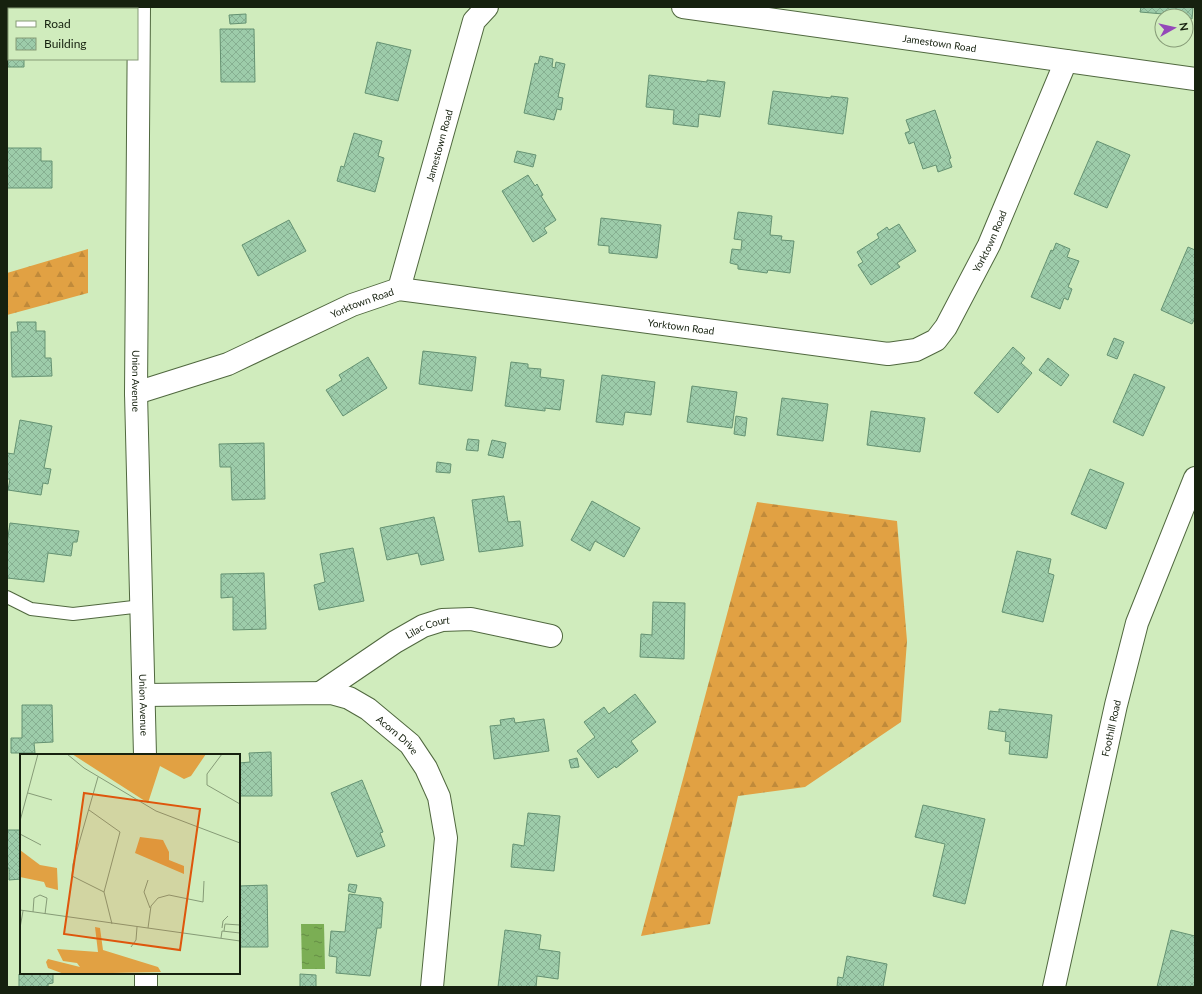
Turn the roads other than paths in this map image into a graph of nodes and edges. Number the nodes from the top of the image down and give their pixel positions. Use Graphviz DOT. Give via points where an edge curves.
graph roads {
  1 [pos="139,7"];
  2 [pos="486,7"];
  3 [pos="683,7"];
  4 [pos="1066,61"];
  5 [pos="1195,79"];
  6 [pos="399,289"];
  7 [pos="136,393"];
  8 [pos="1195,478"];
  9 [pos="7,597"];
  10 [pos="142,606"];
  11 [pos="551,636"];
  12 [pos="320,693"];
  13 [pos="144,695"];
  14 [pos="145,754"];
  15 [pos="146,974"];
  16 [pos="146,987"];
  17 [pos="432,987"];
  18 [pos="1054,987"];
  1 -- 7 [label="street, Union Avenue"];
  2 -- 6 [label="street, Jamestown Road" via="474,21"];
  3 -- 4 [label="street, Jamestown Road"];
  4 -- 5 [label="street, Jamestown Road"];
  4 -- 6 [label="street, Yorktown Road" via="989,245 946,327 936,340 916,350 888,354"];
  6 -- 7 [label="street, Yorktown Road" via="352,305 228,364"];
  7 -- 10 [label="street, Union Avenue"];
  8 -- 18 [label="street, Foothill Road" via="1137,623 1116,705"];
  9 -- 10 [label="lane" via="31,609 73,614"];
  10 -- 13 [label="street, Union Avenue"];
  11 -- 12 [label="street, Lilac Court" via="471,620 442,620 423,626 395,642"];
  12 -- 13 [label="street, Acorn Drive"];
  12 -- 17 [label="street, Acorn Drive" via="349,698 368,709 410,744 426,768 439,797 446,838"];
  13 -- 14 [label="street, Union Avenue"];
  15 -- 16 [label="street"];
}
